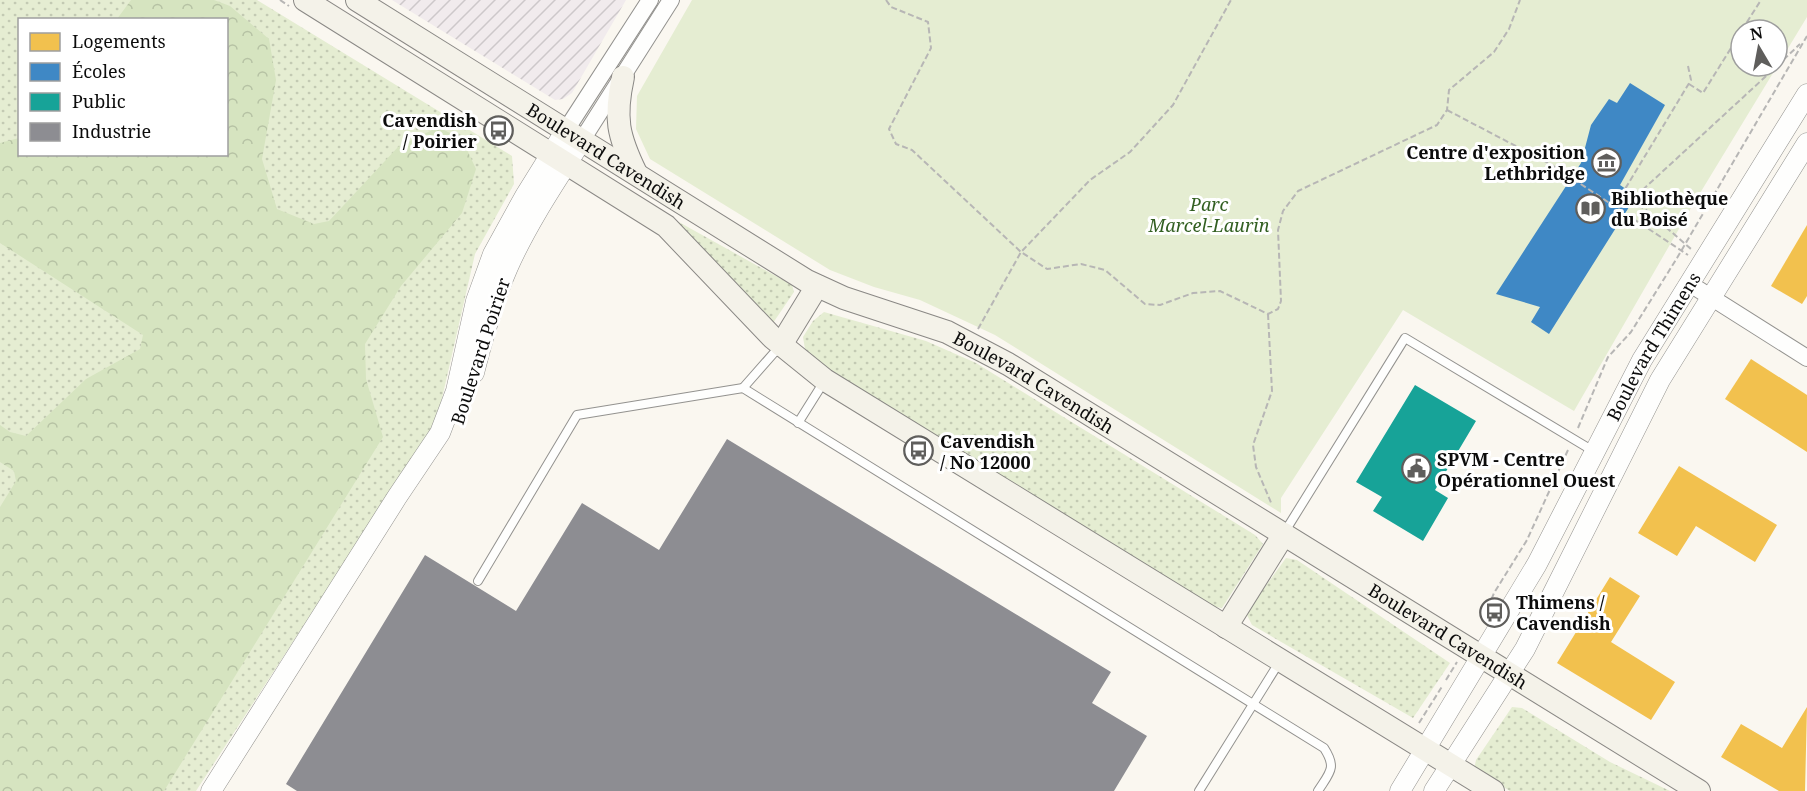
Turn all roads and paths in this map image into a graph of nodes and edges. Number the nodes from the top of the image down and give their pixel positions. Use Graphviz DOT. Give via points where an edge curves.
graph roads {
  1 [pos="305,0"];
  2 [pos="357,0"];
  3 [pos="650,0"];
  4 [pos="671,0"];
  5 [pos="886,0"];
  6 [pos="1231,0"];
  7 [pos="1520,0"];
  8 [pos="1761,0"];
  9 [pos="1750,18"];
  10 [pos="1806,38"];
  11 [pos="1729,52"];
  12 [pos="1789,54"];
  13 [pos="1688,66"];
  14 [pos="622,77"];
  15 [pos="1764,78"];
  16 [pos="1689,84"];
  17 [pos="1807,94"];
  18 [pos="1447,110"];
  19 [pos="574,135"];
  20 [pos="1807,143"];
  21 [pos="560,158"];
  22 [pos="636,173"];
  23 [pos="1636,196"];
  24 [pos="1685,245"];
  25 [pos="1682,251"];
  26 [pos="1693,251"];
  27 [pos="1021,252"];
  28 [pos="1690,256"];
  29 [pos="1677,258"];
  30 [pos="1686,263"];
  31 [pos="1690,284"];
  32 [pos="817,286"];
  33 [pos="1711,297"];
  34 [pos="1268,314"];
  35 [pos="977,331"];
  36 [pos="781,345"];
  37 [pos="1807,357"];
  38 [pos="825,380"];
  39 [pos="743,388"];
  40 [pos="798,423"];
  41 [pos="1576,432"];
  42 [pos="1569,447"];
  43 [pos="1595,452"];
  44 [pos="1284,534"];
  45 [pos="478,581"];
  46 [pos="1483,624"];
  47 [pos="1226,627"];
  48 [pos="1472,658"];
  49 [pos="1280,660"];
  50 [pos="1509,673"];
  51 [pos="1252,704"];
  52 [pos="1420,727"];
  53 [pos="1424,750"];
  54 [pos="1450,765"];
  55 [pos="211,791"];
  56 [pos="226,791"];
  57 [pos="1199,791"];
  58 [pos="1318,791"];
  59 [pos="1400,791"];
  60 [pos="1434,791"];
  61 [pos="1492,791"];
  62 [pos="1699,791"];
  1 -- 21 [label="main road, Boulevard Cavendish"];
  2 -- 19 [label="main road, Boulevard Cavendish"];
  3 -- 19 [label="street, Boulevard Poirier"];
  4 -- 14 [label="street, Boulevard Poirier"];
  5 -- 27 [label="path" via="891,7 928,22 931,48 889,129 896,144 912,150"];
  6 -- 27 [label="path" via="1173,105 1130,152 1090,180"];
  7 -- 18 [label="path" via="1509,29 1494,52 1449,90"];
  8 -- 9 [label="path"];
  10 -- 12 [label="path"];
  10 -- 24 [label="path, Boulevard Thimens"];
  11 -- 16 [label="path" via="1703,93"];
  13 -- 16 [label="path"];
  14 -- 19 [label="street, Boulevard Poirier"];
  14 -- 22 [label="main road" via="617,126"];
  15 -- 23 [label="path"];
  16 -- 23 [label="path" via="1625,189"];
  17 -- 31 [label="street, Boulevard Thimens"];
  18 -- 25 [label="path" via="1572,178"];
  18 -- 34 [label="path" via="1437,125 1298,191 1282,211 1278,230 1281,301 1278,309"];
  19 -- 21 [label="street, Boulevard Poirier"];
  19 -- 22 [label="main road, Boulevard Cavendish"];
  20 -- 33 [label="street, Boulevard Thimens"];
  21 -- 36 [label="main road, Boulevard Cavendish" via="666,226"];
  21 -- 55 [label="street, Boulevard Poirier" via="493,254 477,301 456,391 440,433"];
  21 -- 56 [label="street, Boulevard Poirier" via="505,274 467,400 449,439"];
  22 -- 32 [label="main road, Boulevard Cavendish"];
  23 -- 24 [label="path" via="1631,204 1644,208"];
  24 -- 25 [label="path, Boulevard Thimens"];
  24 -- 26 [label="path"];
  25 -- 28 [label="path"];
  25 -- 29 [label="path, Boulevard Thimens"];
  27 -- 34 [label="path" via="1047,269 1081,264 1106,270 1145,304 1160,305 1193,293 1220,291"];
  27 -- 35 [label="path"];
  29 -- 30 [label="path"];
  29 -- 41 [label="path, Boulevard Thimens" via="1631,332 1608,357"];
  31 -- 33 [label="street"];
  31 -- 43 [label="street, Boulevard Thimens" via="1642,360"];
  32 -- 36 [label="main road"];
  32 -- 44 [label="main road, Boulevard Cavendish" via="978,347"];
  33 -- 37 [label="street"];
  33 -- 50 [label="street, Boulevard Thimens" via="1656,388 1525,649"];
  34 -- 44 [label="path" via="1272,391 1252,445 1256,467"];
  36 -- 38 [label="main road, Boulevard Cavendish"];
  36 -- 39 [label="lane"];
  38 -- 40 [label="lane"];
  38 -- 47 [label="main road, Boulevard Cavendish"];
  39 -- 40 [label="lane"];
  39 -- 45 [label="lane" via="577,416"];
  40 -- 51 [label="lane"];
  42 -- 46 [label="path" via="1527,540 1490,601"];
  43 -- 44 [label="lane" via="1405,338"];
  43 -- 48 [label="street, Boulevard Thimens" via="1537,564"];
  44 -- 47 [label="main road"];
  44 -- 48 [label="main road, Boulevard Cavendish"];
  47 -- 49 [label="main road, Boulevard Cavendish"];
  48 -- 50 [label="main road, Boulevard Cavendish"];
  48 -- 52 [label="path" via="1456,662 1419,722"];
  48 -- 53 [label="street, Boulevard Thimens"];
  49 -- 51 [label="lane"];
  49 -- 53 [label="main road, Boulevard Cavendish"];
  50 -- 54 [label="street, Boulevard Thimens"];
  50 -- 62 [label="main road, Boulevard Cavendish"];
  51 -- 57 [label="lane"];
  51 -- 58 [label="lane" via="1324,747 1332,759 1332,769"];
  53 -- 54 [label="main road, Boulevard Cavendish"];
  53 -- 59 [label="street, Boulevard Thimens"];
  54 -- 60 [label="street, Boulevard Thimens"];
  54 -- 61 [label="main road, Boulevard Cavendish"];
}
